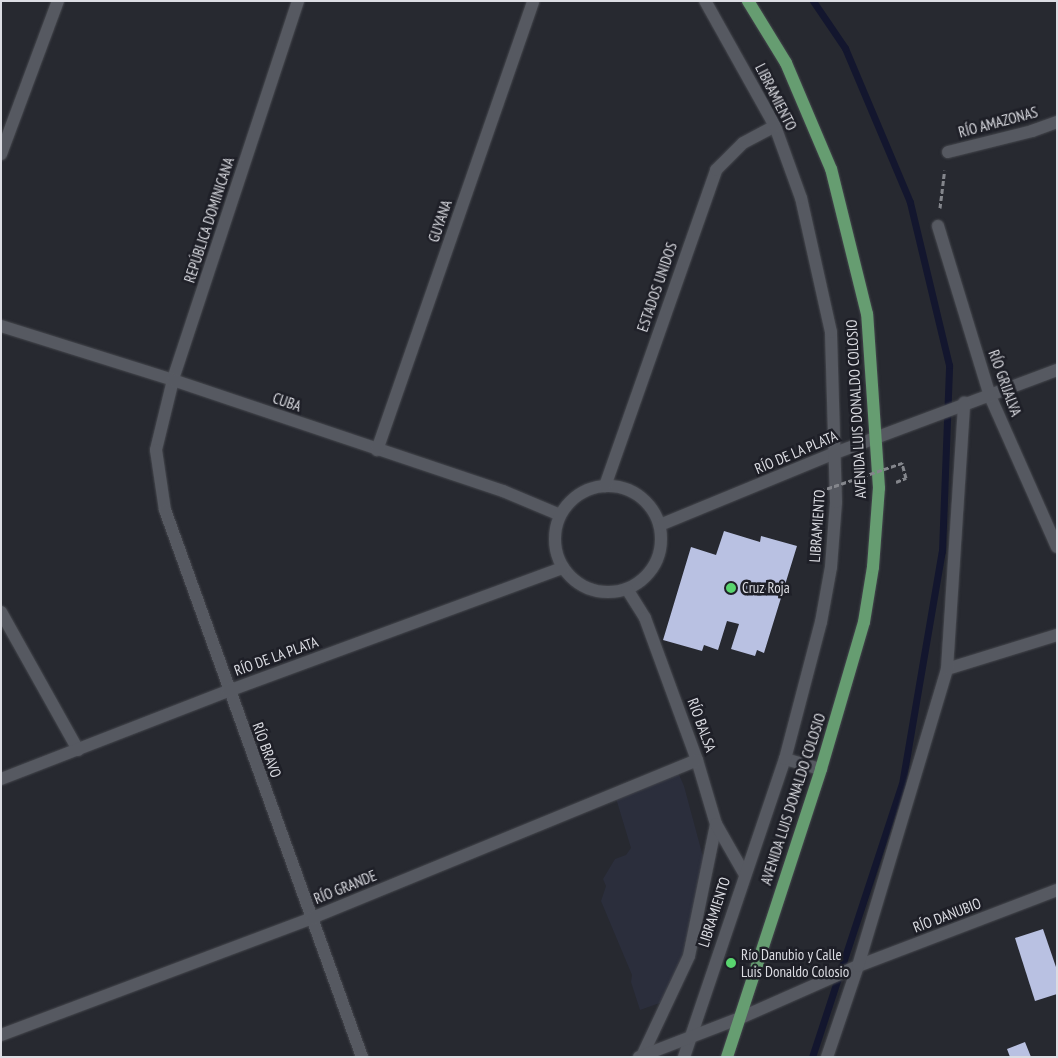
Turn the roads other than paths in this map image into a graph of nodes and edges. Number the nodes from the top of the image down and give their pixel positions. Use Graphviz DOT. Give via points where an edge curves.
graph roads {
  1 [pos="58,1"];
  2 [pos="298,1"];
  3 [pos="533,1"];
  4 [pos="706,1"];
  5 [pos="748,1"];
  6 [pos="1057,122"];
  7 [pos="775,126"];
  8 [pos="948,152"];
  9 [pos="1,154"];
  10 [pos="938,226"];
  11 [pos="1,326"];
  12 [pos="1057,370"];
  13 [pos="173,380"];
  14 [pos="990,396"];
  15 [pos="960,405"];
  16 [pos="877,437"];
  17 [pos="156,450"];
  18 [pos="377,450"];
  19 [pos="835,453"];
  20 [pos="605,486"];
  21 [pos="560,516"];
  22 [pos="660,525"];
  23 [pos="1057,547"];
  24 [pos="563,568"];
  25 [pos="628,589"];
  26 [pos="1,612"];
  27 [pos="1057,634"];
  28 [pos="946,669"];
  29 [pos="228,691"];
  30 [pos="78,750"];
  31 [pos="785,759"];
  32 [pos="697,760"];
  33 [pos="821,769"];
  34 [pos="1,779"];
  35 [pos="716,824"];
  36 [pos="744,873"];
  37 [pos="1057,890"];
  38 [pos="312,918"];
  39 [pos="853,968"];
  40 [pos="740,1018"];
  41 [pos="1,1035"];
  42 [pos="689,1040"];
  43 [pos="640,1056"];
  44 [pos="362,1057"];
  45 [pos="684,1057"];
  46 [pos="727,1057"];
  47 [pos="827,1057"];
  1 -- 9 [label="street"];
  2 -- 13 [label="street, REPÚBLICA DOMINICANA"];
  3 -- 18 [label="street, GUYANA"];
  4 -- 7 [label="street, LIBRAMIENTO"];
  5 -- 16 [label="main road, AVENIDA LUIS DONALDO COLOSIO" via="786,63 831,168 867,314"];
  6 -- 8 [label="street, RÍO AMAZONAS"];
  7 -- 19 [label="street, LIBRAMIENTO" via="801,198 832,332"];
  7 -- 20 [label="street, ESTADOS UNIDOS" via="743,143 716,170"];
  10 -- 14 [label="street, RÍO GRIJALVA"];
  11 -- 13 [label="street, CUBA"];
  12 -- 14 [label="street, RÍO DE LA PLATA"];
  13 -- 17 [label="street, REPÚBLICA DOMINICANA"];
  13 -- 18 [label="street, CUBA"];
  14 -- 15 [label="street, RÍO DE LA PLATA"];
  14 -- 23 [label="street, RÍO GRIJALVA"];
  15 -- 16 [label="street, RÍO DE LA PLATA"];
  15 -- 28 [label="street"];
  16 -- 19 [label="street, RÍO DE LA PLATA"];
  16 -- 33 [label="main road, AVENIDA LUIS DONALDO COLOSIO" via="879,488 873,567 864,622"];
  17 -- 29 [label="street, RÍO BRAVO" via="165,510"];
  18 -- 21 [label="street, CUBA" via="503,492"];
  19 -- 22 [label="street, RÍO DE LA PLATA"];
  19 -- 31 [label="street, LIBRAMIENTO" via="836,502 831,567 821,622"];
  20 -- 21 [label="street" via="587,490 571,500"];
  20 -- 22 [label="street" via="629,490 649,504"];
  21 -- 24 [label="street" via="555,533 556,551"];
  22 -- 25 [label="street" via="662,541 656,563 642,582"];
  24 -- 25 [label="street" via="592,590 610,593"];
  24 -- 29 [label="street, RÍO DE LA PLATA"];
  25 -- 32 [label="street, RÍO BALSA" via="645,618"];
  26 -- 30 [label="street"];
  27 -- 28 [label="street"];
  28 -- 39 [label="street"];
  29 -- 30 [label="street, RÍO DE LA PLATA"];
  29 -- 38 [label="street, RÍO BRAVO"];
  30 -- 34 [label="street, RÍO DE LA PLATA"];
  31 -- 33 [label="street"];
  31 -- 36 [label="street, LIBRAMIENTO"];
  32 -- 35 [label="street, RÍO BALSA"];
  32 -- 38 [label="street, RÍO GRANDE"];
  33 -- 40 [label="main road, AVENIDA LUIS DONALDO COLOSIO"];
  35 -- 36 [label="street, RÍO BALSA"];
  35 -- 43 [label="street" via="689,956"];
  36 -- 42 [label="street, LIBRAMIENTO"];
  37 -- 39 [label="street, RÍO DANUBIO"];
  38 -- 41 [label="street, RÍO GRANDE"];
  38 -- 44 [label="street, RÍO BRAVO"];
  39 -- 40 [label="street, RÍO DANUBIO"];
  39 -- 47 [label="street"];
  40 -- 42 [label="street"];
  40 -- 46 [label="main road, AVENIDA LUIS DONALDO COLOSIO"];
  42 -- 43 [label="street"];
  42 -- 45 [label="street, LIBRAMIENTO"];
}
